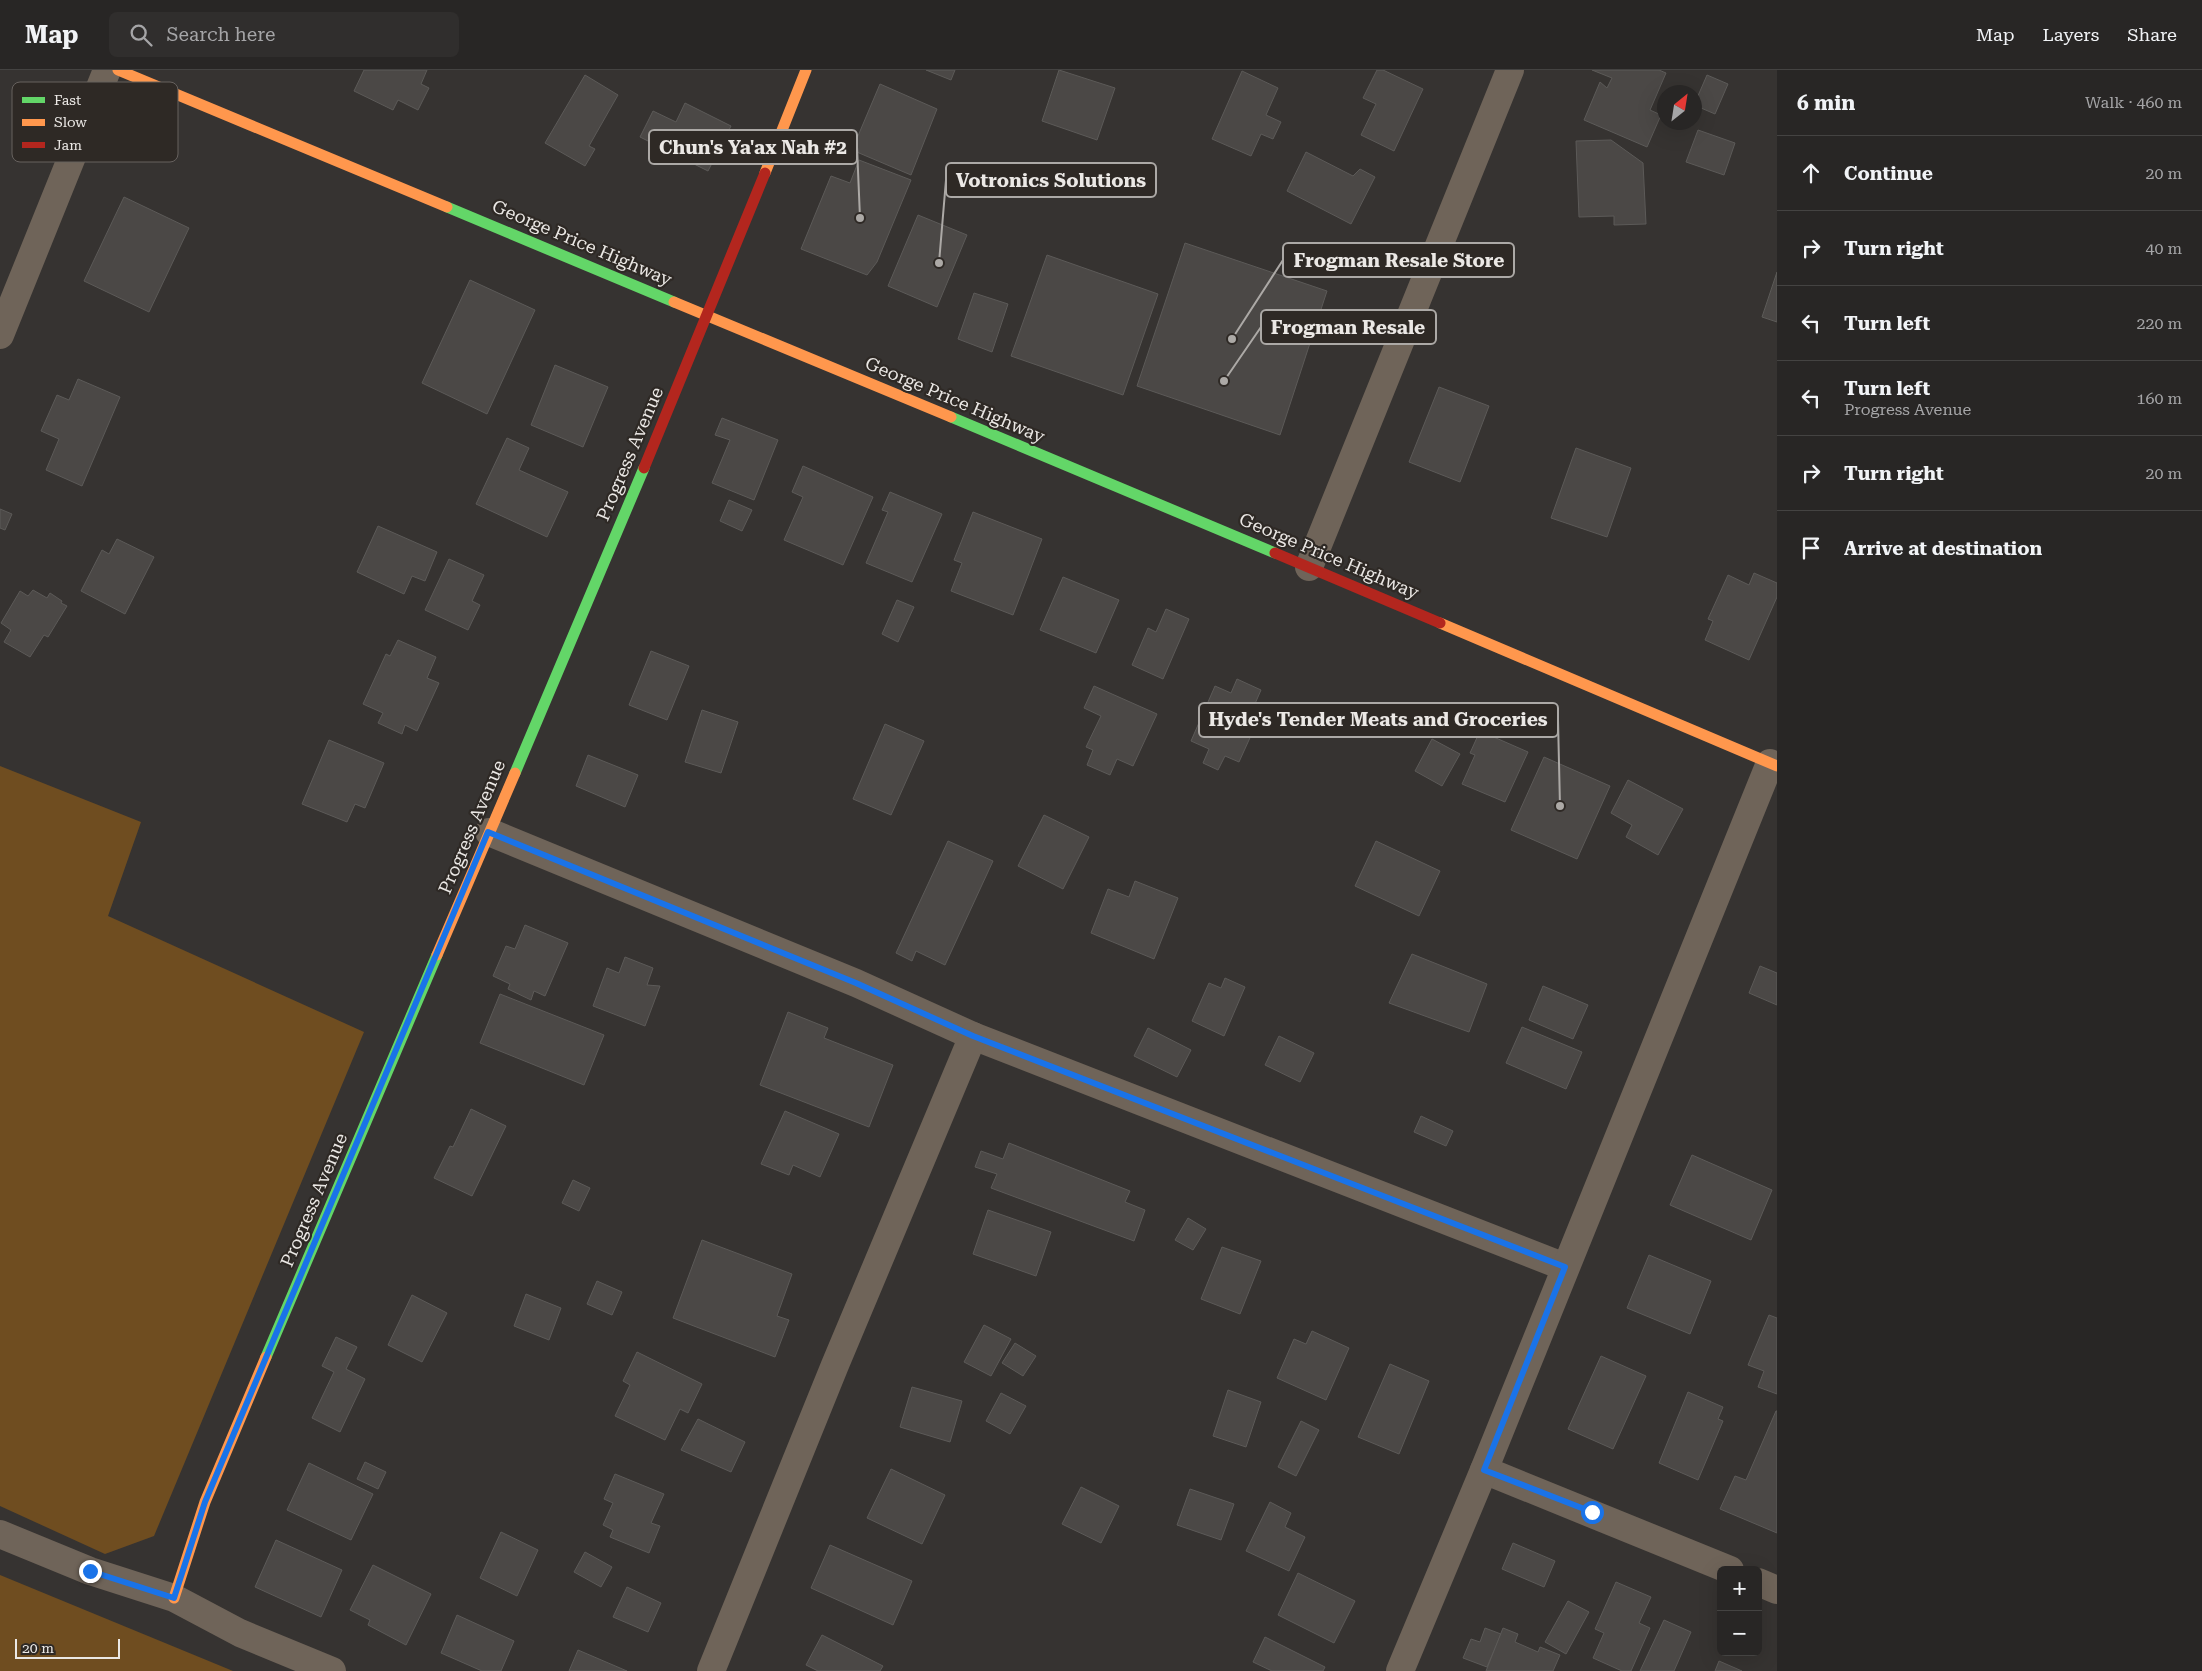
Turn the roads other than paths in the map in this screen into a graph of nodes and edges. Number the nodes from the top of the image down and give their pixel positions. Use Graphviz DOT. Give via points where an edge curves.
graph roads {
  1 [pos="107,70"];
  2 [pos="118,70"];
  3 [pos="806,70"];
  4 [pos="1510,70"];
  5 [pos="102,82"];
  6 [pos="147,82"];
  7 [pos="178,95"];
  8 [pos="70,162"];
  9 [pos="708,315"];
  10 [pos="0,335"];
  11 [pos="1309,567"];
  12 [pos="1774,765"];
  13 [pos="488,832"];
  14 [pos="973,1036"];
  15 [pos="1565,1267"];
  16 [pos="1484,1470"];
  17 [pos="0,1534"];
  18 [pos="1720,1566"];
  19 [pos="1762,1584"];
  20 [pos="1777,1590"];
  21 [pos="174,1598"];
  22 [pos="332,1671"];
  23 [pos="711,1671"];
  24 [pos="1400,1671"];
  1 -- 5 [label="street"];
  2 -- 6 [label="main road, George Price Highway"];
  3 -- 9 [label="main road, Progress Avenue"];
  4 -- 11 [label="street"];
  7 -- 9 [label="main road, George Price Highway"];
  8 -- 10 [label="street"];
  9 -- 11 [label="main road, George Price Highway"];
  9 -- 13 [label="main road, Progress Avenue"];
  11 -- 12 [label="main road, George Price Highway"];
  12 -- 15 [label="street"];
  13 -- 14 [label="street" via="856,983"];
  13 -- 21 [label="main road, Progress Avenue" via="205,1502"];
  14 -- 15 [label="street"];
  14 -- 23 [label="street"];
  15 -- 16 [label="street"];
  16 -- 18 [label="street"];
  16 -- 24 [label="street"];
  17 -- 21 [label="street" via="90,1571"];
  19 -- 20 [label="street"];
  21 -- 22 [label="street" via="240,1633"];
}
